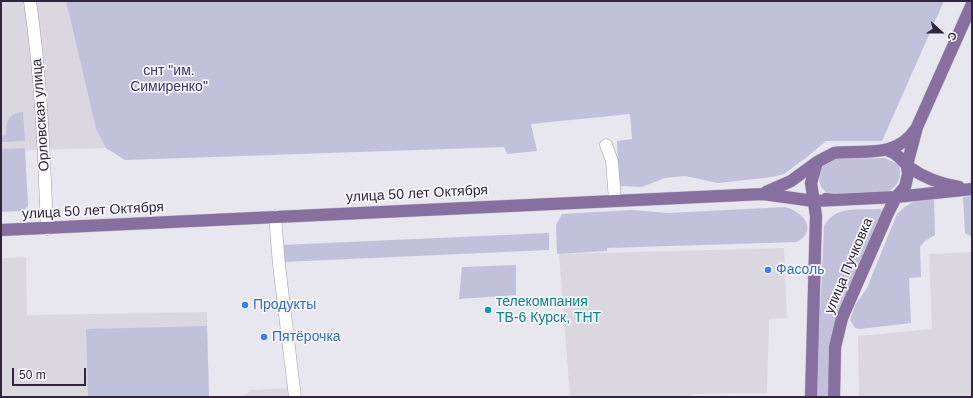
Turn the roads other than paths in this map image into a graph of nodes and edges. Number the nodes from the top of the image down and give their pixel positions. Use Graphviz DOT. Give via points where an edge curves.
graph roads {
  1 [pos="30,1"];
  2 [pos="972,4"];
  3 [pos="918,126"];
  4 [pos="606,145"];
  5 [pos="887,150"];
  6 [pos="817,162"];
  7 [pos="907,165"];
  8 [pos="811,183"];
  9 [pos="972,189"];
  10 [pos="763,194"];
  11 [pos="896,197"];
  12 [pos="615,200"];
  13 [pos="834,200"];
  14 [pos="814,201"];
  15 [pos="275,216"];
  16 [pos="48,229"];
  17 [pos="1,230"];
  18 [pos="296,397"];
  19 [pos="811,397"];
  20 [pos="834,397"];
  1 -- 16 [label="street, Орловская улица" via="42,104"];
  2 -- 3 [label="main road"];
  3 -- 5 [label="main road" via="904,142"];
  3 -- 7 [label="main road, улица Пучковка"];
  4 -- 12 [label="street" via="612,161"];
  5 -- 6 [label="main road" via="834,154"];
  5 -- 7 [label="main road" via="900,156"];
  6 -- 8 [label="main road"];
  6 -- 10 [label="main road" via="791,181"];
  7 -- 9 [label="main road" via="927,178"];
  7 -- 11 [label="main road, улица Пучковка" via="907,182"];
  8 -- 13 [label="main road" via="818,195"];
  8 -- 14 [label="main road, улица Пучковка"];
  9 -- 11 [label="main road"];
  10 -- 12 [label="main road, улица 50 лет Октября"];
  10 -- 14 [label="main road, улица 50 лет Октября"];
  11 -- 13 [label="main road, улица 50 лет Октября"];
  11 -- 20 [label="main road, улица Пучковка" via="842,318 835,347"];
  12 -- 15 [label="main road, улица 50 лет Октября"];
  13 -- 14 [label="main road, улица 50 лет Октября"];
  14 -- 19 [label="main road, улица Пучковка" via="816,216"];
  15 -- 16 [label="main road, улица 50 лет Октября"];
  15 -- 18 [label="street"];
  16 -- 17 [label="main road, улица 50 лет Октября"];
}
